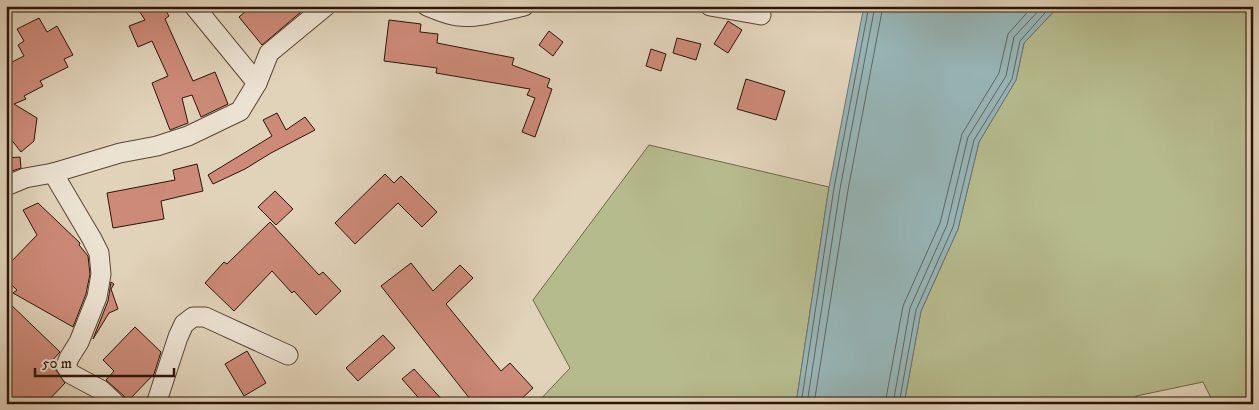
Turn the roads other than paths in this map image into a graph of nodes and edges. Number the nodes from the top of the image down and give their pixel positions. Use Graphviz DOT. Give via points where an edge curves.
graph roads {
  1 [pos="194,6"];
  2 [pos="326,6"];
  3 [pos="428,6"];
  4 [pos="524,6"];
  5 [pos="710,6"];
  6 [pos="761,15"];
  7 [pos="258,83"];
  8 [pos="53,173"];
  9 [pos="6,186"];
  10 [pos="288,355"];
  11 [pos="116,404"];
  12 [pos="156,404"];
  1 -- 7 [label="street"];
  2 -- 7 [label="street" via="269,53"];
  3 -- 4 [label="street" via="459,17"];
  5 -- 6 [label="street"];
  7 -- 8 [label="street" via="240,111 188,136"];
  8 -- 9 [label="street" via="25,178"];
  8 -- 11 [label="street" via="92,239 101,274 97,297 66,366 71,374 101,390"];
  10 -- 12 [label="street" via="205,317 193,317 184,324 178,337"];
}
